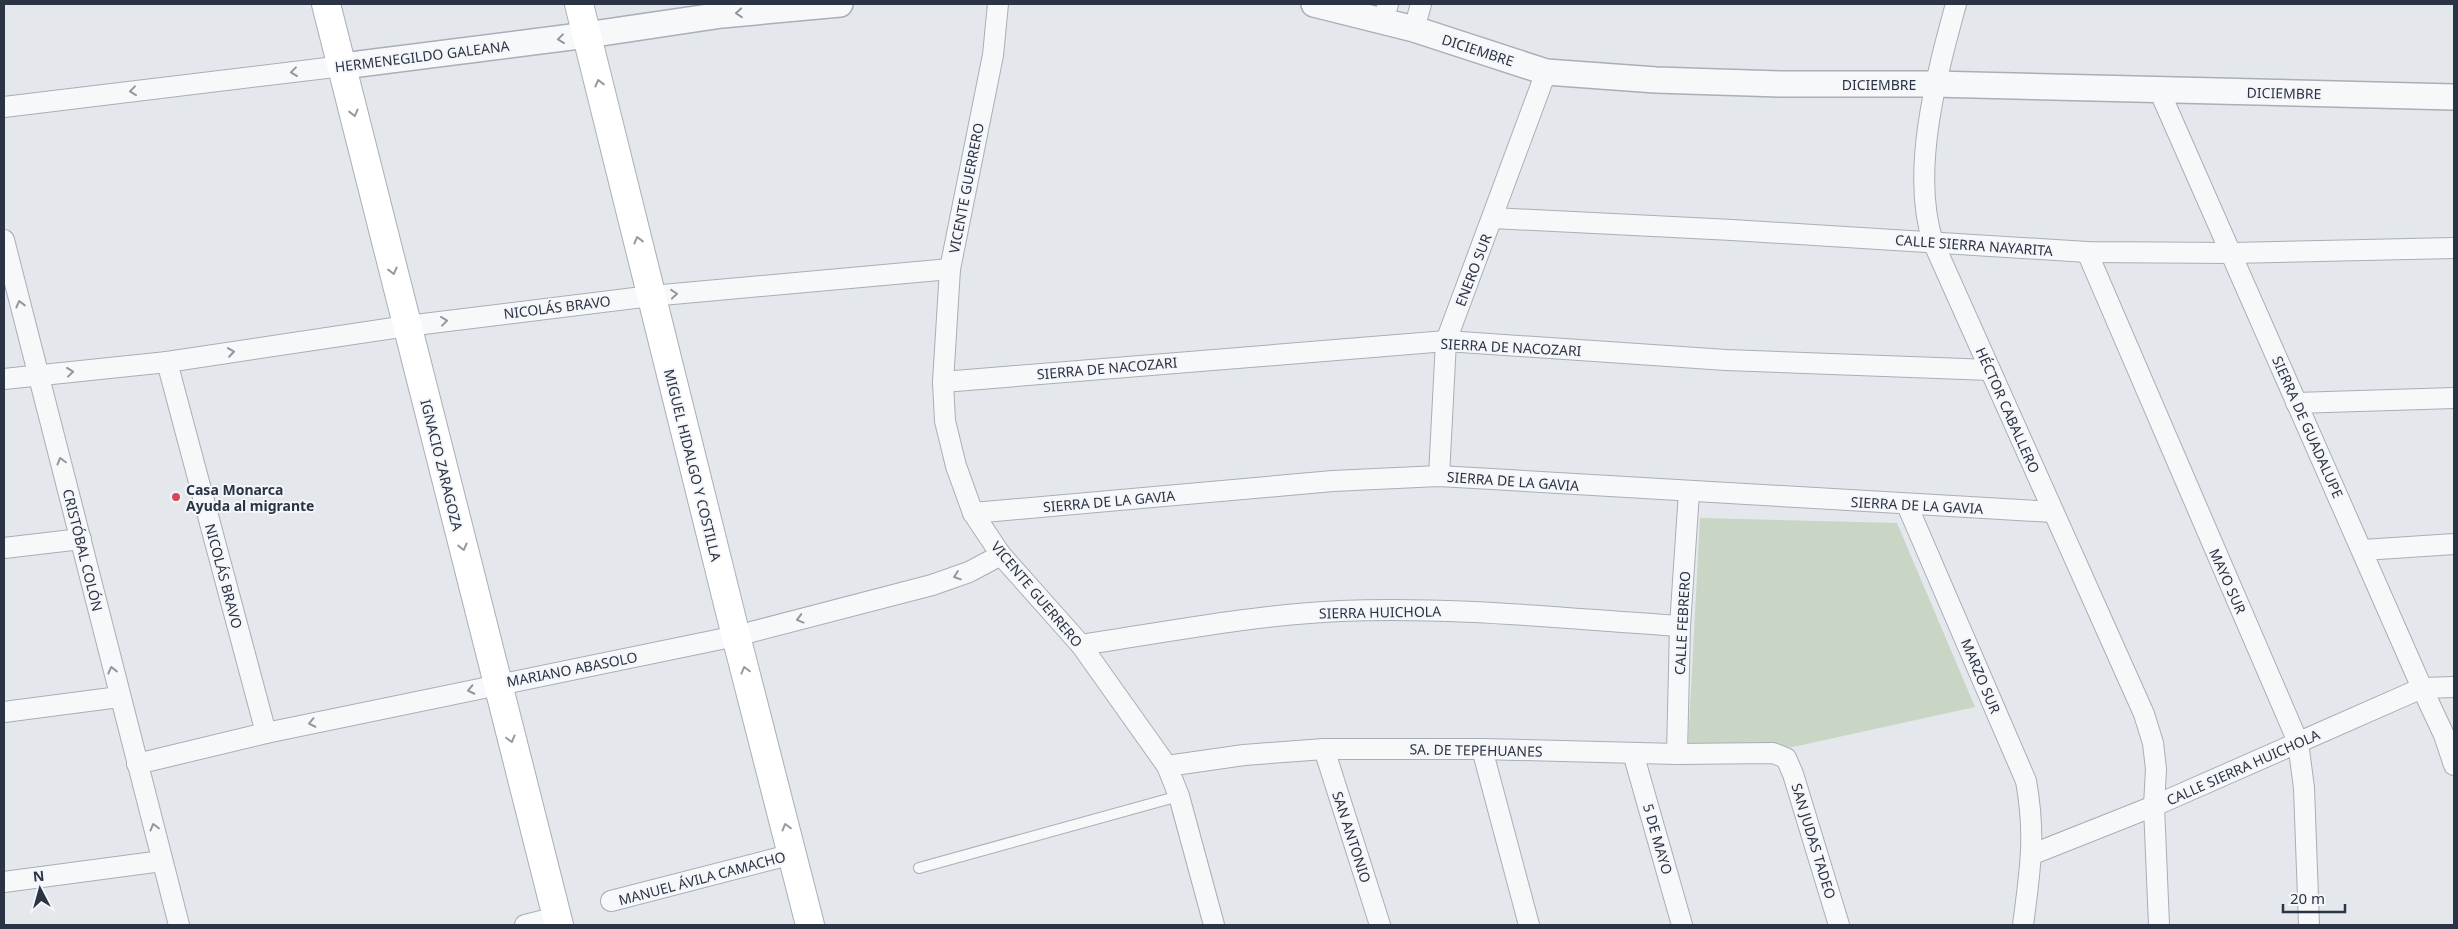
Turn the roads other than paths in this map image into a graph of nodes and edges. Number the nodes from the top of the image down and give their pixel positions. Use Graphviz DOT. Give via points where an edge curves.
graph roads {
  1 [pos="326,4"];
  2 [pos="579,4"];
  3 [pos="833,4"];
  4 [pos="998,4"];
  5 [pos="1314,4"];
  6 [pos="1421,4"];
  7 [pos="1956,4"];
  8 [pos="1385,12"];
  9 [pos="1414,29"];
  10 [pos="587,35"];
  11 [pos="343,66"];
  12 [pos="1546,72"];
  13 [pos="1934,84"];
  14 [pos="2159,90"];
  15 [pos="2454,97"];
  16 [pos="4,107"];
  17 [pos="1493,218"];
  18 [pos="4,240"];
  19 [pos="1933,242"];
  20 [pos="2454,248"];
  21 [pos="2087,252"];
  22 [pos="2232,253"];
  23 [pos="950,269"];
  24 [pos="652,296"];
  25 [pos="407,326"];
  26 [pos="1446,341"];
  27 [pos="167,362"];
  28 [pos="1990,370"];
  29 [pos="38,375"];
  30 [pos="4,379"];
  31 [pos="943,382"];
  32 [pos="2454,398"];
  33 [pos="2296,404"];
  34 [pos="1439,476"];
  35 [pos="1689,492"];
  36 [pos="1907,505"];
  37 [pos="2053,512"];
  38 [pos="973,513"];
  39 [pos="81,539"];
  40 [pos="2454,544"];
  41 [pos="4,548"];
  42 [pos="2363,550"];
  43 [pos="1001,555"];
  44 [pos="1680,626"];
  45 [pos="736,636"];
  46 [pos="1081,645"];
  47 [pos="496,684"];
  48 [pos="2454,687"];
  49 [pos="2422,688"];
  50 [pos="119,697"];
  51 [pos="4,712"];
  52 [pos="266,733"];
  53 [pos="2298,742"];
  54 [pos="1482,748"];
  55 [pos="1324,749"];
  56 [pos="1633,753"];
  57 [pos="1677,754"];
  58 [pos="1786,758"];
  59 [pos="137,764"];
  60 [pos="2454,765"];
  61 [pos="1167,766"];
  62 [pos="1179,796"];
  63 [pos="2154,806"];
  64 [pos="792,854"];
  65 [pos="2033,854"];
  66 [pos="162,861"];
  67 [pos="919,868"];
  68 [pos="4,882"];
  69 [pos="611,901"];
  70 [pos="558,921"];
  71 [pos="179,925"];
  72 [pos="525,925"];
  73 [pos="810,925"];
  74 [pos="1214,925"];
  75 [pos="1380,925"];
  76 [pos="1529,925"];
  77 [pos="1682,925"];
  78 [pos="1839,925"];
  79 [pos="2023,925"];
  80 [pos="2159,925"];
  81 [pos="2309,925"];
  1 -- 11 [label="main road, IGNACIO ZARAGOZA"];
  2 -- 10 [label="main road, MIGUEL HIDALGO Y COSTILLA"];
  3 -- 10 [label="street, HERMENEGILDO GALEANA, one-way" via="722,15"];
  4 -- 23 [label="street, VICENTE GUERRERO" via="992,56"];
  5 -- 8 [label="street, DICIEMBRE"];
  6 -- 9 [label="street"];
  7 -- 13 [label="street, HÉCTOR CABALLERO"];
  8 -- 9 [label="street, DICIEMBRE"];
  9 -- 12 [label="street, DICIEMBRE"];
  10 -- 11 [label="street, HERMENEGILDO GALEANA, one-way"];
  24 -- 10 [label="main road, MIGUEL HIDALGO Y COSTILLA, one-way"];
  11 -- 16 [label="street, HERMENEGILDO GALEANA, one-way"];
  11 -- 25 [label="main road, IGNACIO ZARAGOZA, one-way"];
  12 -- 13 [label="street, DICIEMBRE" via="1656,80"];
  12 -- 17 [label="street, ENERO SUR"];
  13 -- 14 [label="street, DICIEMBRE"];
  13 -- 19 [label="street, HÉCTOR CABALLERO" via="1925,194 1926,220"];
  14 -- 15 [label="street, DICIEMBRE"];
  14 -- 22 [label="street, SIERRA DE GUADALUPE"];
  17 -- 19 [label="street, CALLE SIERRA NAYARITA"];
  17 -- 26 [label="street, ENERO SUR"];
  29 -- 18 [label="street, CRISTÓBAL COLÓN, one-way"];
  19 -- 21 [label="street, CALLE SIERRA NAYARITA"];
  19 -- 28 [label="street, HÉCTOR CABALLERO"];
  20 -- 22 [label="street, CALLE SIERRA NAYARITA"];
  21 -- 22 [label="street, CALLE SIERRA NAYARITA"];
  21 -- 53 [label="street, MAYO SUR"];
  22 -- 33 [label="street, SIERRA DE GUADALUPE"];
  24 -- 23 [label="street, NICOLÁS BRAVO, one-way"];
  23 -- 31 [label="street, VICENTE GUERRERO"];
  25 -- 24 [label="street, NICOLÁS BRAVO, one-way"];
  24 -- 45 [label="main road, MIGUEL HIDALGO Y COSTILLA"];
  27 -- 25 [label="street, NICOLÁS BRAVO, one-way"];
  25 -- 47 [label="main road, IGNACIO ZARAGOZA, one-way"];
  26 -- 28 [label="street, SIERRA DE NACOZARI" via="1726,360"];
  26 -- 31 [label="street, SIERRA DE NACOZARI"];
  26 -- 34 [label="street, ENERO SUR"];
  29 -- 27 [label="street, NICOLÁS BRAVO, one-way"];
  27 -- 52 [label="street, NICOLÁS BRAVO"];
  28 -- 37 [label="street, HÉCTOR CABALLERO"];
  29 -- 30 [label="street, NICOLÁS BRAVO"];
  39 -- 29 [label="street, CRISTÓBAL COLÓN, one-way"];
  31 -- 38 [label="street, VICENTE GUERRERO" via="945,421 956,466"];
  32 -- 33 [label="street"];
  33 -- 42 [label="street, SIERRA DE GUADALUPE"];
  34 -- 35 [label="street, SIERRA DE LA GAVIA"];
  34 -- 38 [label="street, SIERRA DE LA GAVIA" via="1333,481"];
  35 -- 36 [label="street, SIERRA DE LA GAVIA"];
  35 -- 44 [label="street, CALLE FEBRERO"];
  36 -- 37 [label="street, SIERRA DE LA GAVIA"];
  36 -- 65 [label="street, MARZO SUR" via="2026,781 2032,815"];
  37 -- 63 [label="street, HÉCTOR CABALLERO" via="2144,714 2153,743 2156,769"];
  38 -- 43 [label="street, VICENTE GUERRERO"];
  39 -- 41 [label="street"];
  50 -- 39 [label="street, CRISTÓBAL COLÓN, one-way"];
  40 -- 42 [label="street"];
  42 -- 49 [label="street, SIERRA DE GUADALUPE"];
  43 -- 45 [label="street, MARIANO ABASOLO, one-way" via="969,572 932,585"];
  43 -- 46 [label="street, VICENTE GUERRERO"];
  44 -- 46 [label="street, SIERRA HUICHOLA" via="1439,610 1342,611 1272,615"];
  44 -- 57 [label="street, CALLE FEBRERO"];
  45 -- 47 [label="street, MARIANO ABASOLO"];
  64 -- 45 [label="main road, MIGUEL HIDALGO Y COSTILLA, one-way"];
  46 -- 61 [label="street, VICENTE GUERRERO"];
  47 -- 52 [label="street, MARIANO ABASOLO, one-way"];
  47 -- 70 [label="main road, IGNACIO ZARAGOZA, one-way"];
  48 -- 49 [label="street, CALLE SIERRA HUICHOLA"];
  49 -- 53 [label="street, CALLE SIERRA HUICHOLA"];
  49 -- 60 [label="street, SIERRA DE GUADALUPE"];
  50 -- 51 [label="street"];
  50 -- 59 [label="street, CRISTÓBAL COLÓN"];
  52 -- 59 [label="street, MARIANO ABASOLO"];
  53 -- 63 [label="street, CALLE SIERRA HUICHOLA"];
  53 -- 81 [label="street, MAYO SUR" via="2304,788"];
  54 -- 55 [label="street, SA. DE TEPEHUANES"];
  54 -- 56 [label="street, SA. DE TEPEHUANES"];
  54 -- 76 [label="street"];
  55 -- 61 [label="street, SA. DE TEPEHUANES" via="1244,755"];
  55 -- 75 [label="street, SAN ANTONIO"];
  56 -- 57 [label="street, SA. DE TEPEHUANES"];
  56 -- 77 [label="street, 5 DE MAYO"];
  57 -- 58 [label="street, SA. DE TEPEHUANES" via="1773,753"];
  58 -- 78 [label="street, SAN JUDAS TADEO"];
  66 -- 59 [label="street, CRISTÓBAL COLÓN, one-way"];
  61 -- 62 [label="street, VICENTE GUERRERO"];
  62 -- 67 [label="lane"];
  62 -- 74 [label="street, VICENTE GUERRERO"];
  63 -- 65 [label="street, CALLE SIERRA HUICHOLA"];
  63 -- 80 [label="street, HÉCTOR CABALLERO"];
  64 -- 69 [label="street, MANUEL ÁVILA CAMACHO"];
  64 -- 73 [label="main road, MIGUEL HIDALGO Y COSTILLA"];
  65 -- 79 [label="street, MARZO SUR"];
  66 -- 68 [label="street"];
  66 -- 71 [label="street, CRISTÓBAL COLÓN"];
  70 -- 72 [label="street"];
}
